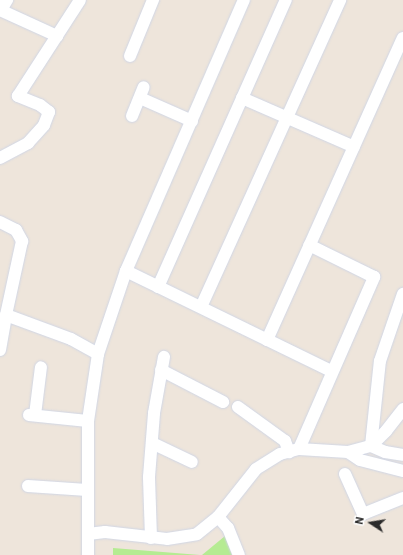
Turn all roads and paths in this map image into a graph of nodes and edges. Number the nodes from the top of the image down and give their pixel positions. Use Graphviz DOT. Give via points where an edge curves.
graph roads {
  1 [pos="80,0"];
  2 [pos="153,0"];
  3 [pos="244,0"];
  4 [pos="286,0"];
  5 [pos="340,0"];
  6 [pos="3,7"];
  7 [pos="57,36"];
  8 [pos="403,38"];
  9 [pos="130,56"];
  10 [pos="242,98"];
  11 [pos="132,116"];
  12 [pos="287,117"];
  13 [pos="192,121"];
  14 [pos="354,147"];
  15 [pos="0,158"];
  16 [pos="0,222"];
  17 [pos="309,245"];
  18 [pos="126,271"];
  19 [pos="158,287"];
  20 [pos="403,294"];
  21 [pos="201,308"];
  22 [pos="6,315"];
  23 [pos="267,340"];
  24 [pos="0,350"];
  25 [pos="98,354"];
  26 [pos="164,357"];
  27 [pos="41,367"];
  28 [pos="161,370"];
  29 [pos="331,371"];
  30 [pos="223,402"];
  31 [pos="238,407"];
  32 [pos="403,409"];
  33 [pos="88,421"];
  34 [pos="152,443"];
  35 [pos="371,446"];
  36 [pos="294,450"];
  37 [pos="348,452"];
  38 [pos="403,455"];
  39 [pos="192,462"];
  40 [pos="403,472"];
  41 [pos="346,474"];
  42 [pos="28,486"];
  43 [pos="87,490"];
  44 [pos="403,498"];
  45 [pos="218,517"];
  46 [pos="88,534"];
  47 [pos="151,538"];
  48 [pos="88,555"];
  49 [pos="239,555"];
  1 -- 7 [label="street"];
  2 -- 9 [label="street"];
  3 -- 13 [label="street"];
  4 -- 10 [label="street"];
  5 -- 12 [label="street"];
  6 -- 7 [label="street"];
  7 -- 15 [label="street" via="18,96 40,105 49,112 44,125 28,143"];
  8 -- 14 [label="street"];
  10 -- 12 [label="street"];
  10 -- 19 [label="street"];
  11 -- 13 [label="street" via="142,92"];
  12 -- 14 [label="street"];
  12 -- 21 [label="street"];
  13 -- 18 [label="street"];
  14 -- 17 [label="street"];
  16 -- 22 [label="street" via="16,230 22,241"];
  17 -- 23 [label="street"];
  17 -- 29 [label="street" via="374,277"];
  18 -- 19 [label="street"];
  18 -- 25 [label="street"];
  19 -- 21 [label="street"];
  20 -- 35 [label="street" via="380,361"];
  21 -- 23 [label="street"];
  22 -- 24 [label="street"];
  22 -- 25 [label="street" via="71,339"];
  23 -- 29 [label="street"];
  25 -- 33 [label="street"];
  26 -- 28 [label="street"];
  27 -- 33 [label="street" via="32,415"];
  28 -- 30 [label="street"];
  28 -- 34 [label="street"];
  29 -- 36 [label="street"];
  31 -- 36 [label="street"];
  32 -- 35 [label="street"];
  33 -- 43 [label="street"];
  34 -- 39 [label="street"];
  34 -- 47 [label="street" via="149,477"];
  35 -- 37 [label="street"];
  35 -- 38 [label="street"];
  36 -- 37 [label="street"];
  36 -- 45 [label="street" via="256,469"];
  37 -- 40 [label="street" via="360,460"];
  41 -- 44 [label="street" via="363,514"];
  42 -- 43 [label="street"];
  43 -- 46 [label="street"];
  45 -- 47 [label="street" via="197,534 167,539"];
  45 -- 49 [label="street" via="228,528"];
  46 -- 47 [label="street" via="105,532"];
  46 -- 48 [label="street"];
}
